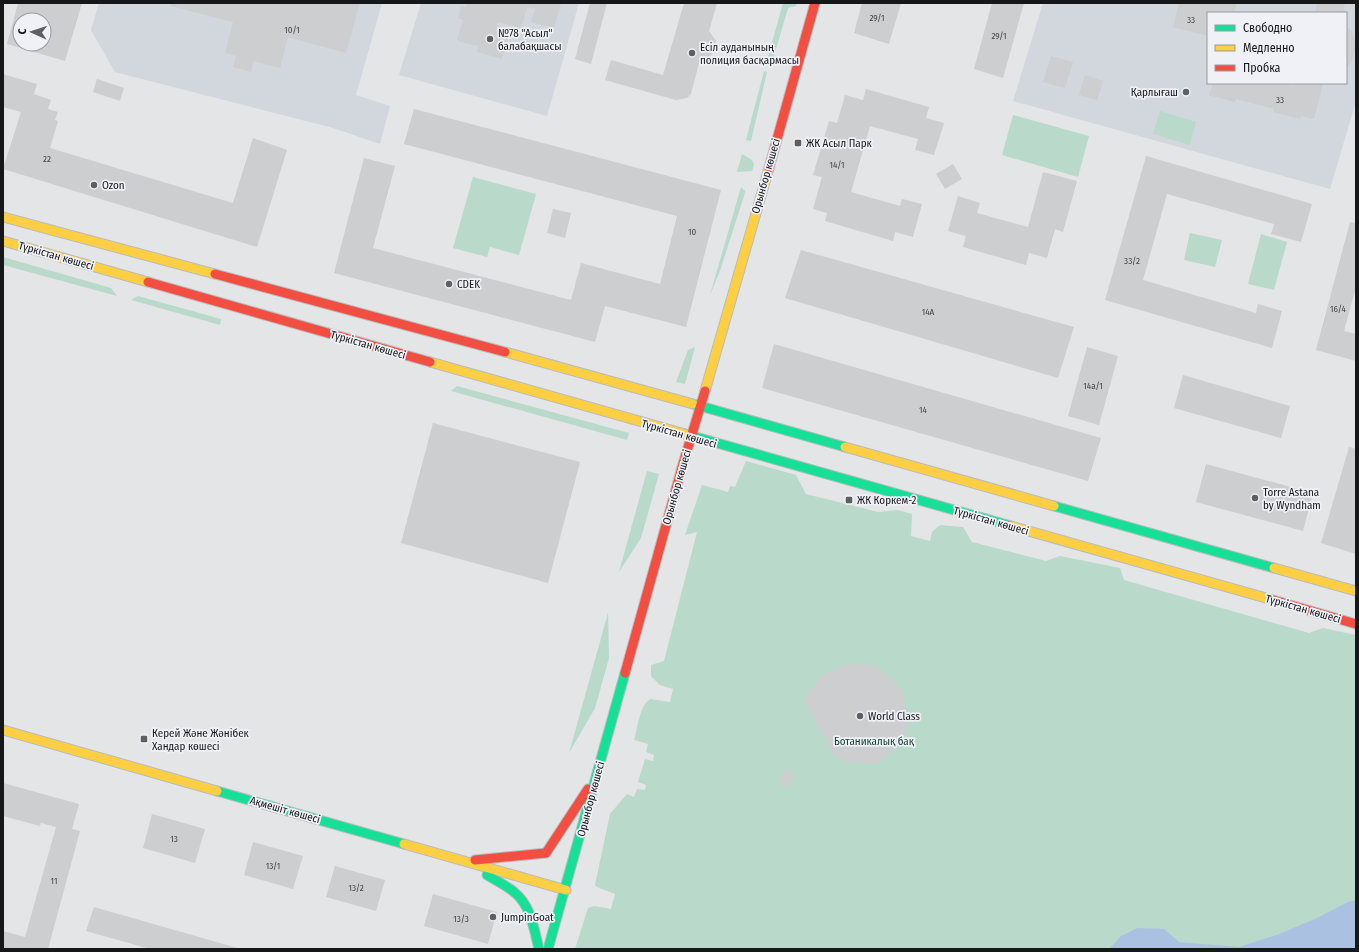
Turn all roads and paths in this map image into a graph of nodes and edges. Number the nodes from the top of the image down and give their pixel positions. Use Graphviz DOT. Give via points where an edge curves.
graph roads {
  1 [pos="815,3"];
  2 [pos="3,217"];
  3 [pos="3,241"];
  4 [pos="701,407"];
  5 [pos="692,437"];
  6 [pos="1079,513"];
  7 [pos="1093,527"];
  8 [pos="1094,538"];
  9 [pos="1170,538"];
  10 [pos="1154,544"];
  11 [pos="1076,545"];
  12 [pos="1151,556"];
  13 [pos="1163,570"];
  14 [pos="1356,591"];
  15 [pos="1356,624"];
  16 [pos="3,730"];
  17 [pos="597,775"];
  18 [pos="462,861"];
  19 [pos="566,890"];
  20 [pos="539,949"];
  21 [pos="548,949"];
  1 -- 4 [label="main road, Орынбор көшесі"];
  2 -- 4 [label="main road"];
  3 -- 5 [label="main road, Түркістан көшесі"];
  4 -- 5 [label="main road, Орынбор көшесі"];
  4 -- 6 [label="main road"];
  5 -- 11 [label="main road, Түркістан көшесі"];
  5 -- 17 [label="main road, Орынбор көшесі"];
  6 -- 7 [label="main road"];
  6 -- 9 [label="main road"];
  8 -- 11 [label="main road" via="1086,545"];
  9 -- 10 [label="main road" via="1156,541"];
  9 -- 14 [label="main road"];
  11 -- 13 [label="main road, Түркістан көшесі"];
  12 -- 13 [label="main road"];
  13 -- 15 [label="main road, Түркістан көшесі"];
  16 -- 18 [label="main road, Ақмешіт көшесі"];
  17 -- 18 [label="main road" via="546,853"];
  17 -- 19 [label="main road, Орынбор көшесі"];
  18 -- 19 [label="main road, Ақмешіт көшесі"];
  18 -- 20 [label="main road" via="516,892 525,902"];
  19 -- 21 [label="main road, Орынбор көшесі"];
}
